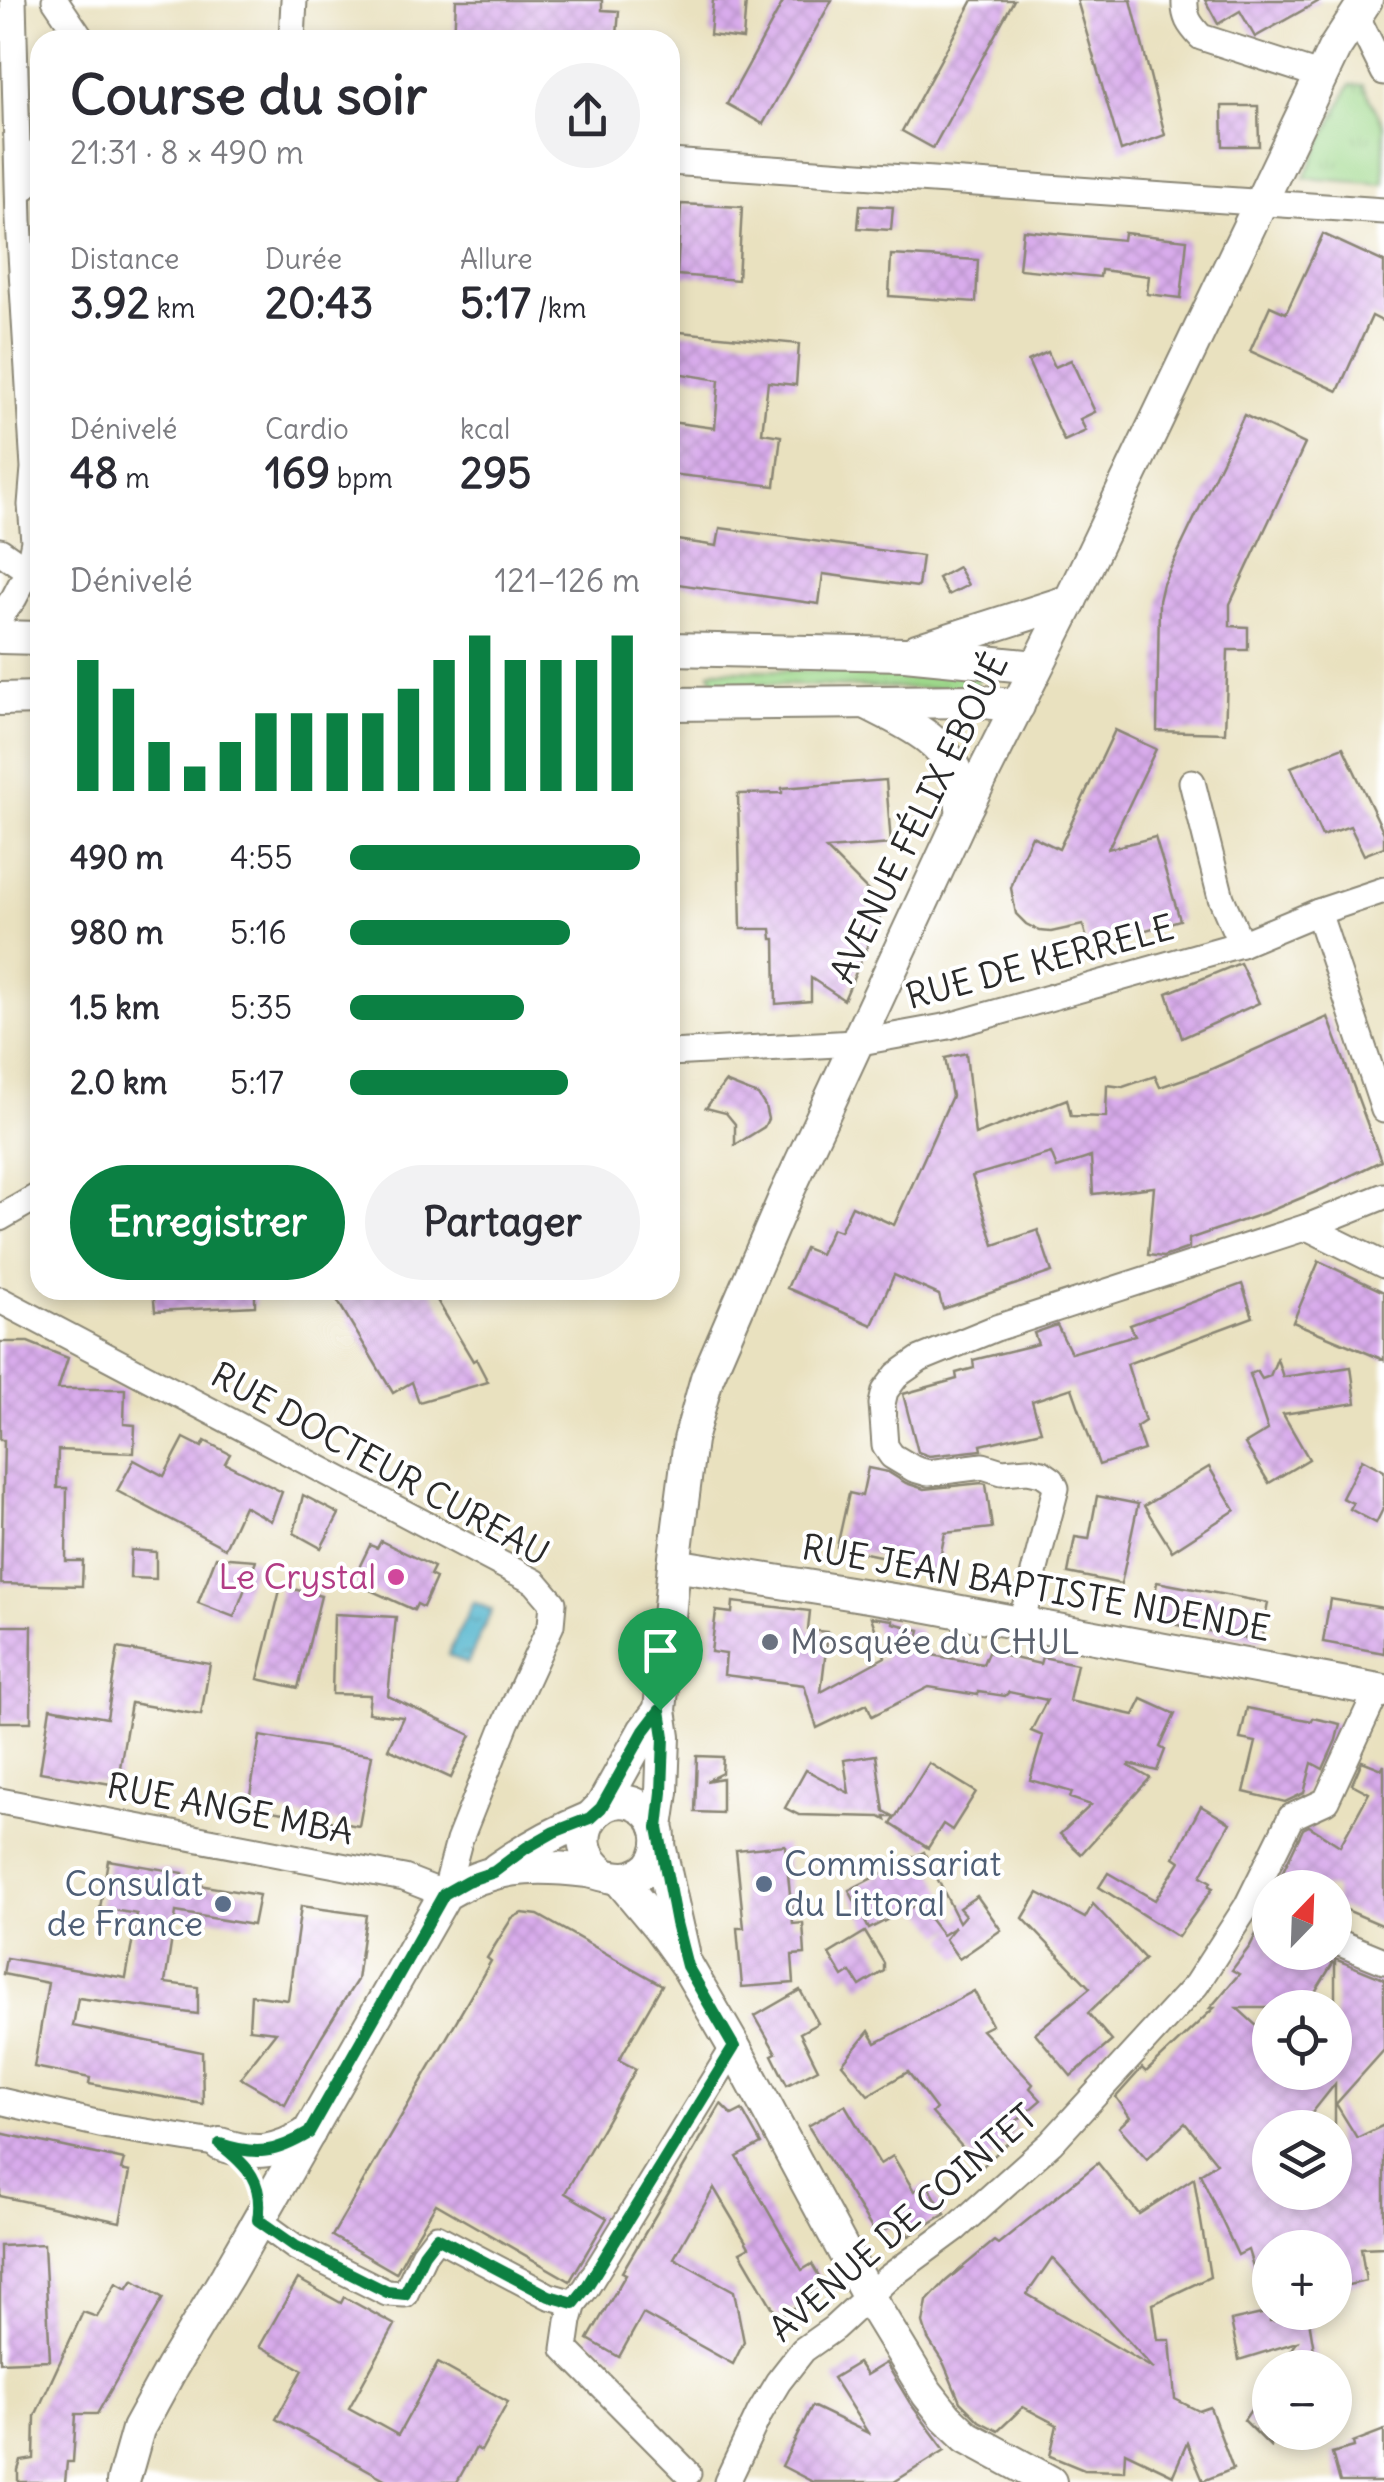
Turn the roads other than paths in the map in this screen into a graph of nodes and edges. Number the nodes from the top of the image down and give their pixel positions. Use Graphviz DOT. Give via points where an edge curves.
graph roads {
  1 [pos="14,0"];
  2 [pos="56,0"];
  3 [pos="294,0"];
  4 [pos="1185,0"];
  5 [pos="1361,8"];
  6 [pos="76,30"];
  7 [pos="292,30"];
  8 [pos="1384,72"];
  9 [pos="1322,76"];
  10 [pos="19,115"];
  11 [pos="30,159"];
  12 [pos="680,163"];
  13 [pos="1262,205"];
  14 [pos="1384,212"];
  15 [pos="19,221"];
  16 [pos="30,377"];
  17 [pos="0,551"];
  18 [pos="30,570"];
  19 [pos="30,581"];
  20 [pos="1070,601"];
  21 [pos="0,617"];
  22 [pos="0,637"];
  23 [pos="30,638"];
  24 [pos="680,649"];
  25 [pos="905,654"];
  26 [pos="1036,667"];
  27 [pos="865,702"];
  28 [pos="680,704"];
  29 [pos="1018,706"];
  30 [pos="1192,782"];
  31 [pos="962,814"];
  32 [pos="1384,890"];
  33 [pos="1318,912"];
  34 [pos="1241,944"];
  35 [pos="855,1043"];
  36 [pos="680,1052"];
  37 [pos="1384,1110"];
  38 [pos="1384,1196"];
  39 [pos="30,1201"];
  40 [pos="0,1218"];
  41 [pos="1307,1227"];
  42 [pos="1384,1265"];
  43 [pos="0,1300"];
  44 [pos="674,1565"];
  45 [pos="1021,1623"];
  46 [pos="1380,1691"];
  47 [pos="660,1710"];
  48 [pos="0,1801"];
  49 [pos="596,1813"];
  50 [pos="658,1836"];
  51 [pos="1273,1870"];
  52 [pos="494,1872"];
  53 [pos="611,1876"];
  54 [pos="444,1894"];
  55 [pos="1252,1919"];
  56 [pos="1352,1948"];
  57 [pos="1384,1961"];
  58 [pos="687,1966"];
  59 [pos="734,2047"];
  60 [pos="0,2101"];
  61 [pos="309,2133"];
  62 [pos="220,2144"];
  63 [pos="258,2220"];
  64 [pos="868,2296"];
  65 [pos="574,2303"];
  66 [pos="688,2473"];
  67 [pos="123,2482"];
  68 [pos="727,2482"];
  69 [pos="1050,2482"];
  1 -- 10 [label="street"];
  2 -- 6 [label="street"];
  3 -- 7 [label="street"];
  4 -- 9 [label="street" via="1188,24 1200,36"];
  5 -- 8 [label="street"];
  5 -- 9 [label="main road, AVENUE FÉLIX EBOUÉ"];
  9 -- 13 [label="main road, AVENUE FÉLIX EBOUÉ"];
  10 -- 15 [label="street"];
  11 -- 15 [label="street"];
  12 -- 13 [label="street"];
  13 -- 14 [label="street"];
  13 -- 20 [label="main road, AVENUE FÉLIX EBOUÉ"];
  15 -- 16 [label="street"];
  17 -- 18 [label="street"];
  19 -- 21 [label="street"];
  20 -- 25 [label="main road"];
  20 -- 26 [label="main road, AVENUE FÉLIX EBOUÉ"];
  22 -- 23 [label="main road"];
  24 -- 25 [label="main road"];
  25 -- 26 [label="main road"];
  26 -- 29 [label="main road, AVENUE FÉLIX EBOUÉ"];
  27 -- 28 [label="main road"];
  27 -- 29 [label="main road"];
  27 -- 31 [label="main road" via="924,734 949,758"];
  29 -- 31 [label="main road, AVENUE FÉLIX EBOUÉ"];
  30 -- 34 [label="street" via="1221,898"];
  31 -- 35 [label="main road, AVENUE FÉLIX EBOUÉ"];
  32 -- 33 [label="street, RUE DE KERRELE"];
  33 -- 34 [label="street, RUE DE KERRELE"];
  33 -- 37 [label="street"];
  34 -- 35 [label="street, RUE DE KERRELE" via="949,1026"];
  35 -- 36 [label="street, RUE DE KERRELE"];
  35 -- 44 [label="main road, AVENUE FÉLIX EBOUÉ" via="707,1378 690,1440"];
  38 -- 41 [label="street"];
  39 -- 40 [label="street"];
  41 -- 42 [label="street"];
  41 -- 45 [label="street" via="996,1328 920,1359 885,1391 885,1446 914,1469 928,1474 983,1466 1028,1470 1052,1480 1056,1488"];
  43 -- 54 [label="street, RUE DOCTEUR CUREAU" via="535,1582 552,1603 551,1625 499,1740"];
  44 -- 45 [label="main road, RUE JEAN BAPTISTE NDENDE"];
  44 -- 47 [label="main road, AVENUE FÉLIX EBOUÉ"];
  45 -- 46 [label="main road, RUE JEAN BAPTISTE NDENDE"];
  46 -- 51 [label="street, AVENUE DE COINTET" via="1326,1802 1292,1817"];
  47 -- 49 [label="main road"];
  47 -- 50 [label="main road, AVENUE FÉLIX EBOUÉ"];
  48 -- 54 [label="street, RUE ANGE MBA" via="404,1878"];
  49 -- 50 [label="main road" via="634,1804"];
  49 -- 52 [label="main road"];
  49 -- 53 [label="main road" via="583,1842 592,1866"];
  50 -- 53 [label="main road" via="656,1856 642,1873"];
  50 -- 58 [label="main road, AVENUE FÉLIX EBOUÉ"];
  52 -- 53 [label="main road" via="568,1869"];
  52 -- 54 [label="main road"];
  53 -- 58 [label="main road"];
  54 -- 61 [label="main road"];
  55 -- 64 [label="street, AVENUE DE COINTET" via="1051,2143"];
  56 -- 57 [label="street"];
  58 -- 59 [label="main road"];
  59 -- 64 [label="main road"];
  59 -- 65 [label="street"];
  60 -- 62 [label="street"];
  61 -- 62 [label="main road" via="264,2152"];
  61 -- 63 [label="main road"];
  62 -- 63 [label="main road" via="257,2184"];
  63 -- 65 [label="street" via="387,2292 405,2294 437,2237"];
  63 -- 67 [label="main road" via="138,2429"];
  64 -- 68 [label="street, AVENUE DE COINTET" via="788,2368"];
  64 -- 69 [label="main road" via="946,2417 968,2437"];
  65 -- 66 [label="street" via="565,2349"];
}
